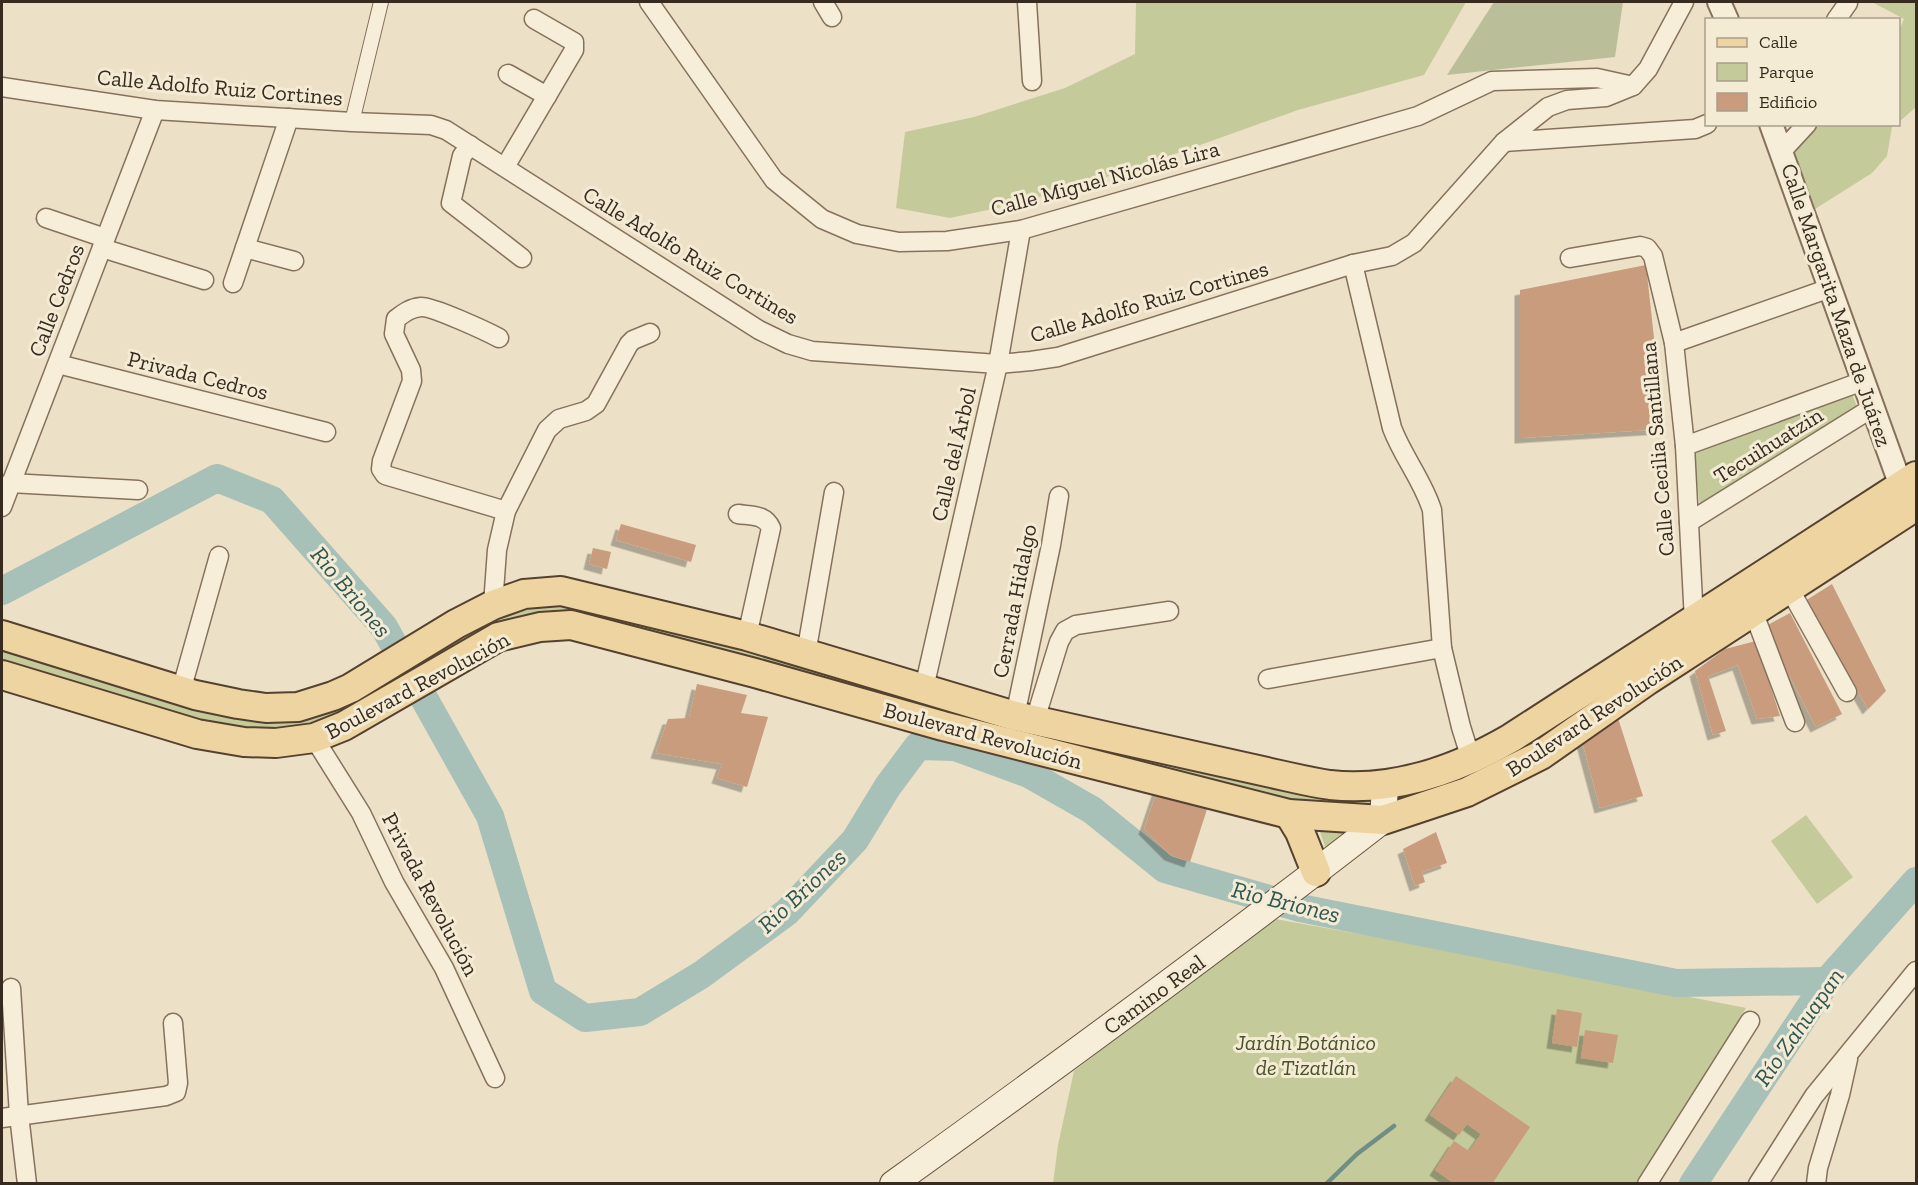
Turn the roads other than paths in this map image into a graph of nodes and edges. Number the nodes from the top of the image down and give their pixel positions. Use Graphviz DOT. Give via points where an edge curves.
graph roads {
  1 [pos="381,2"];
  2 [pos="649,2"];
  3 [pos="1027,2"];
  4 [pos="1684,2"];
  5 [pos="1719,2"];
  6 [pos="1848,3"];
  7 [pos="1726,18"];
  8 [pos="1837,18"];
  9 [pos="534,19"];
  10 [pos="508,74"];
  11 [pos="1032,81"];
  12 [pos="1633,86"];
  13 [pos="2,87"];
  14 [pos="547,96"];
  15 [pos="155,110"];
  16 [pos="289,118"];
  17 [pos="352,122"];
  18 [pos="1705,125"];
  19 [pos="1772,126"];
  20 [pos="1805,126"];
  21 [pos="1504,142"];
  22 [pos="470,145"];
  23 [pos="1782,151"];
  24 [pos="505,167"];
  25 [pos="46,218"];
  26 [pos="1021,230"];
  27 [pos="104,243"];
  28 [pos="245,248"];
  29 [pos="522,258"];
  30 [pos="1570,258"];
  31 [pos="294,261"];
  32 [pos="1353,264"];
  33 [pos="204,280"];
  34 [pos="233,283"];
  35 [pos="1830,288"];
  36 [pos="650,333"];
  37 [pos="499,338"];
  38 [pos="1674,343"];
  39 [pos="58,364"];
  40 [pos="998,364"];
  41 [pos="1863,381"];
  42 [pos="1872,408"];
  43 [pos="326,432"];
  44 [pos="1685,446"];
  45 [pos="10,483"];
  46 [pos="1911,489"];
  47 [pos="138,490"];
  48 [pos="834,492"];
  49 [pos="1059,495"];
  50 [pos="2,507"];
  51 [pos="506,511"];
  52 [pos="738,514"];
  53 [pos="1689,522"];
  54 [pos="219,555"];
  55 [pos="1789,588"];
  56 [pos="493,605"];
  57 [pos="1169,611"];
  58 [pos="1753,611"];
  59 [pos="1694,621"];
  60 [pos="2,635"];
  61 [pos="747,636"];
  62 [pos="1442,648"];
  63 [pos="806,654"];
  64 [pos="2,675"];
  65 [pos="1268,680"];
  66 [pos="924,688"];
  67 [pos="181,691"];
  68 [pos="1847,692"];
  69 [pos="1025,718"];
  70 [pos="1795,722"];
  71 [pos="314,738"];
  72 [pos="1471,759"];
  73 [pos="1385,785"];
  74 [pos="1289,814"];
  75 [pos="1383,820"];
  76 [pos="1317,872"];
  77 [pos="1917,971"];
  78 [pos="11,988"];
  79 [pos="1750,1021"];
  80 [pos="173,1023"];
  81 [pos="1848,1057"];
  82 [pos="495,1078"];
  83 [pos="10,1117"];
  84 [pos="27,1184"];
  85 [pos="893,1184"];
  86 [pos="1647,1184"];
  87 [pos="1758,1184"];
  88 [pos="1816,1184"];
  1 -- 17 [label="street"];
  2 -- 26 [label="street, Calle Miguel Nicolás Lira" via="774,180 822,219 857,234 899,242 947,241"];
  3 -- 11 [label="street"];
  4 -- 12 [label="street" via="1648,69"];
  5 -- 7 [label="street"];
  6 -- 8 [label="street"];
  9 -- 14 [label="street" via="574,42 574,50"];
  10 -- 14 [label="street"];
  12 -- 21 [label="street, Calle Adolfo Ruiz Cortines" via="1606,97 1568,100 1548,107"];
  12 -- 26 [label="street, Calle Miguel Nicolás Lira" via="1597,78 1492,81 1418,116"];
  13 -- 15 [label="street, Calle Adolfo Ruiz Cortines"];
  14 -- 24 [label="street"];
  15 -- 16 [label="street, Calle Adolfo Ruiz Cortines"];
  15 -- 27 [label="street, Calle Cedros"];
  16 -- 17 [label="street, Calle Adolfo Ruiz Cortines"];
  16 -- 28 [label="street"];
  17 -- 22 [label="street, Calle Adolfo Ruiz Cortines" via="431,125"];
  18 -- 21 [label="street" via="1695,129"];
  19 -- 23 [label="street, Calle Margarita Maza de Juárez"];
  20 -- 23 [label="street"];
  21 -- 32 [label="street, Calle Adolfo Ruiz Cortines" via="1414,243 1392,256"];
  22 -- 24 [label="street, Calle Adolfo Ruiz Cortines"];
  22 -- 29 [label="street" via="462,156 451,203"];
  23 -- 35 [label="street, Calle Margarita Maza de Juárez"];
  24 -- 40 [label="street, Calle Adolfo Ruiz Cortines" via="759,330 788,344 812,351"];
  25 -- 27 [label="street"];
  26 -- 40 [label="street, Calle del Árbol"];
  27 -- 33 [label="street"];
  27 -- 39 [label="street, Calle Cedros"];
  28 -- 31 [label="street"];
  28 -- 34 [label="street"];
  30 -- 38 [label="street, Calle Cecilia Santillana" via="1647,248 1653,256"];
  32 -- 40 [label="street, Calle Adolfo Ruiz Cortines" via="1058,357"];
  32 -- 62 [label="street" via="1392,428 1399,448 1427,491 1432,510"];
  35 -- 38 [label="street"];
  35 -- 41 [label="street, Calle Margarita Maza de Juárez"];
  36 -- 51 [label="street" via="629,344 596,404 559,419 547,430"];
  37 -- 51 [label="street" via="480,327 423,307 408,310 396,319 394,334 411,370 412,381 381,469 385,476"];
  38 -- 44 [label="street, Calle Cecilia Santillana"];
  39 -- 43 [label="street, Privada Cedros"];
  39 -- 45 [label="street, Calle Cedros"];
  40 -- 66 [label="street, Calle del Árbol"];
  41 -- 42 [label="street, Calle Margarita Maza de Juárez"];
  41 -- 44 [label="street, Tecuihuatzin"];
  42 -- 46 [label="street, Calle Margarita Maza de Juárez"];
  42 -- 53 [label="street, Tecuihuatzin"];
  44 -- 53 [label="street, Calle Cecilia Santillana"];
  45 -- 47 [label="street"];
  45 -- 50 [label="street, Calle Cedros"];
  46 -- 55 [label="main road, Boulevard Revolución"];
  46 -- 59 [label="main road, Boulevard Revolución"];
  48 -- 63 [label="street"];
  49 -- 69 [label="street, Cerrada Hidalgo"];
  51 -- 56 [label="street" via="497,550"];
  52 -- 61 [label="street" via="762,517 771,528"];
  53 -- 59 [label="street, Calle Cecilia Santillana"];
  54 -- 67 [label="street"];
  55 -- 58 [label="main road, Boulevard Revolución"];
  55 -- 68 [label="street"];
  56 -- 61 [label="main road, Boulevard Revolución" via="524,594 561,591"];
  56 -- 67 [label="main road, Boulevard Revolución" via="351,688 298,707 266,708"];
  57 -- 69 [label="street, Cerrada Hidalgo" via="1076,625 1065,631"];
  58 -- 70 [label="street"];
  58 -- 75 [label="main road, Boulevard Revolución" via="1541,755 1467,792"];
  59 -- 72 [label="main road, Boulevard Revolución" via="1512,738"];
  60 -- 67 [label="main road, Boulevard Revolución"];
  61 -- 63 [label="main road, Boulevard Revolución"];
  62 -- 65 [label="street"];
  62 -- 72 [label="street"];
  63 -- 66 [label="main road, Boulevard Revolución"];
  64 -- 71 [label="main road, Boulevard Revolución" via="197,734 244,742"];
  66 -- 69 [label="main road, Boulevard Revolución"];
  69 -- 73 [label="main road, Boulevard Revolución" via="1331,785"];
  71 -- 74 [label="main road, Boulevard Revolución" via="366,715 498,637 540,627 571,625"];
  71 -- 82 [label="street, Privada Revolución" via="361,813 394,882 444,968"];
  72 -- 73 [label="main road, Boulevard Revolución" via="1420,778"];
  73 -- 75 [label="main road"];
  74 -- 75 [label="main road, Boulevard Revolución"];
  74 -- 76 [label="main road"];
  75 -- 76 [label="main road, Camino Real"];
  76 -- 85 [label="main road, Camino Real"];
  77 -- 81 [label="street"];
  78 -- 83 [label="street"];
  79 -- 86 [label="street"];
  80 -- 83 [label="street" via="176,1092"];
  81 -- 87 [label="street" via="1814,1096"];
  81 -- 88 [label="street"];
  83 -- 84 [label="street"];
}
